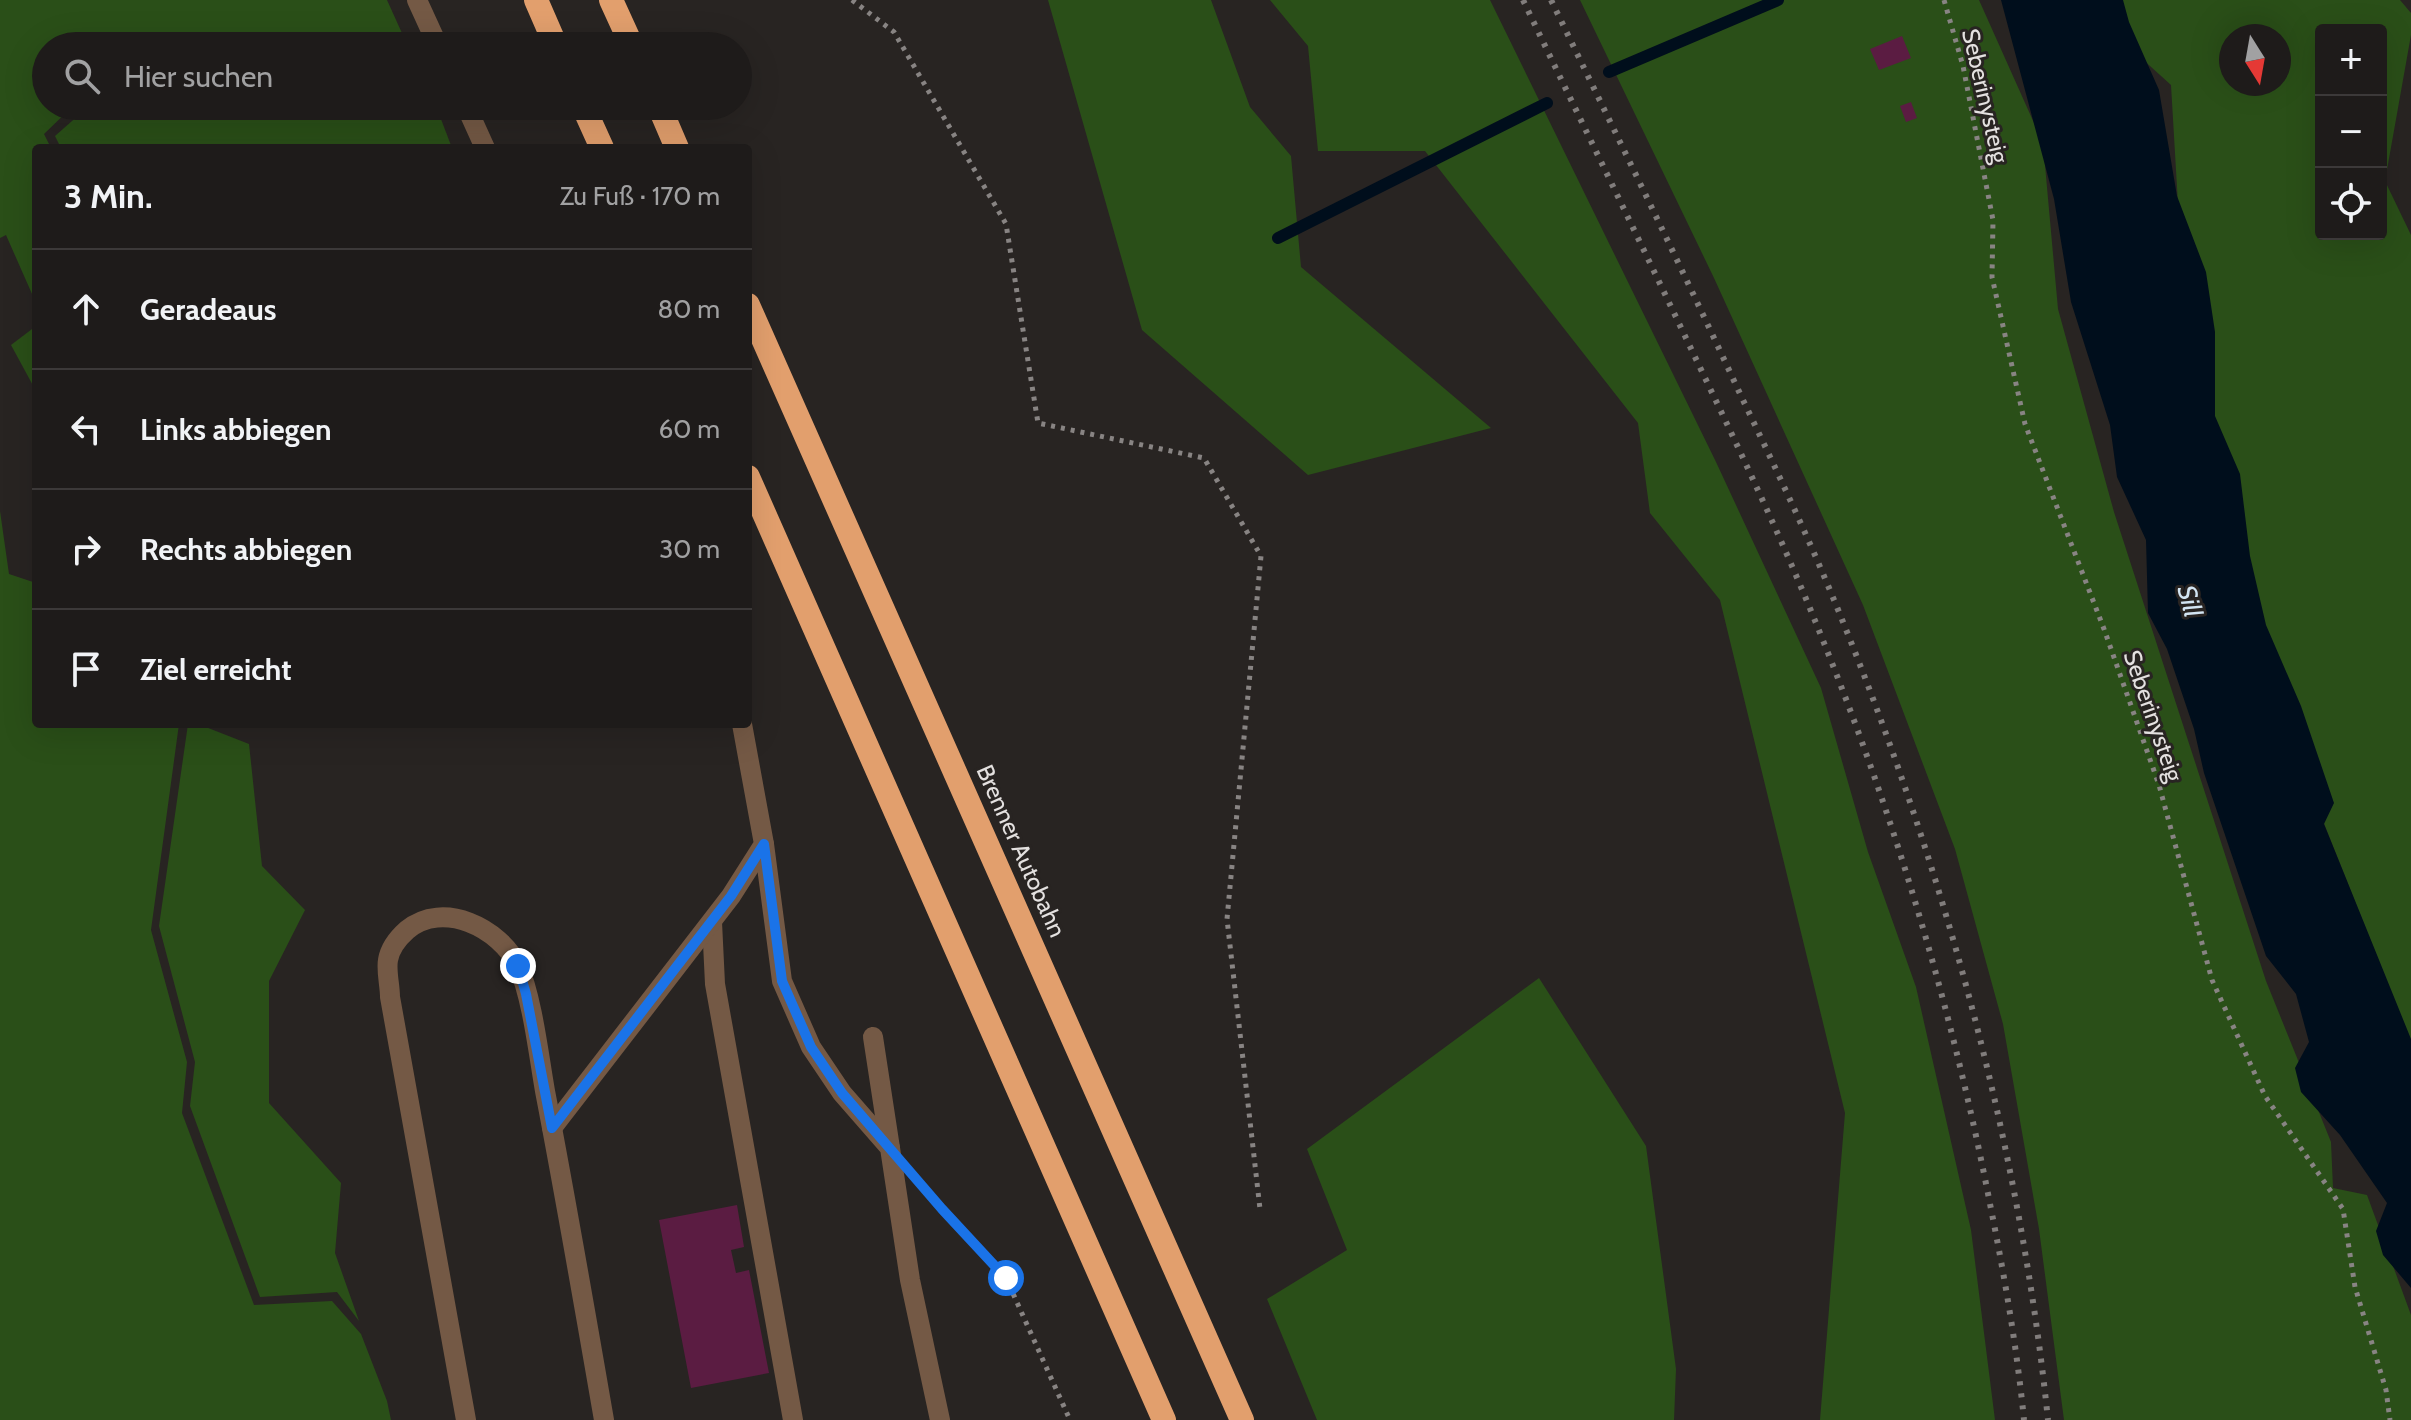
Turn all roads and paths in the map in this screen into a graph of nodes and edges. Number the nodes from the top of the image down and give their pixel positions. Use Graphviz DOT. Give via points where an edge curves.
graph roads {
  1 [pos="417,0"];
  2 [pos="536,0"];
  3 [pos="611,0"];
  4 [pos="852,0"];
  5 [pos="1944,0"];
  6 [pos="432,32"];
  7 [pos="550,32"];
  8 [pos="626,32"];
  9 [pos="472,120"];
  10 [pos="589,120"];
  11 [pos="665,120"];
  12 [pos="483,144"];
  13 [pos="600,144"];
  14 [pos="675,144"];
  15 [pos="752,314"];
  16 [pos="752,486"];
  17 [pos="743,728"];
  18 [pos="764,844"];
  19 [pos="712,922"];
  20 [pos="873,1037"];
  21 [pos="552,1128"];
  22 [pos="890,1148"];
  23 [pos="925,1189"];
  24 [pos="1260,1209"];
  25 [pos="466,1420"];
  26 [pos="604,1420"];
  27 [pos="793,1420"];
  28 [pos="940,1420"];
  29 [pos="1070,1420"];
  30 [pos="1164,1420"];
  31 [pos="1242,1420"];
  32 [pos="2390,1420"];
  1 -- 6 [label="lane"];
  2 -- 7 [label="highway"];
  3 -- 8 [label="highway"];
  4 -- 24 [label="path" via="894,32 1006,224 1038,423 1204,458 1261,556 1227,919"];
  5 -- 32 [label="path, Seberinysteig" via="1963,66 1993,220 1992,277 2025,424 2159,785 2212,980 2265,1096 2343,1209 2355,1287"];
  9 -- 12 [label="lane"];
  10 -- 13 [label="highway"];
  11 -- 14 [label="highway"];
  15 -- 31 [label="highway, Brenner Autobahn"];
  16 -- 30 [label="highway"];
  17 -- 18 [label="lane"];
  18 -- 19 [label="lane"];
  18 -- 22 [label="lane" via="782,981 811,1047"];
  19 -- 21 [label="lane"];
  19 -- 27 [label="lane" via="715,984"];
  20 -- 22 [label="lane"];
  21 -- 25 [label="lane" via="518,966 498,940 474,923 444,917 417,922 397,938 388,960 390,997"];
  21 -- 26 [label="lane"];
  22 -- 28 [label="lane" via="910,1280"];
  23 -- 29 [label="path" via="1006,1278"];
}
